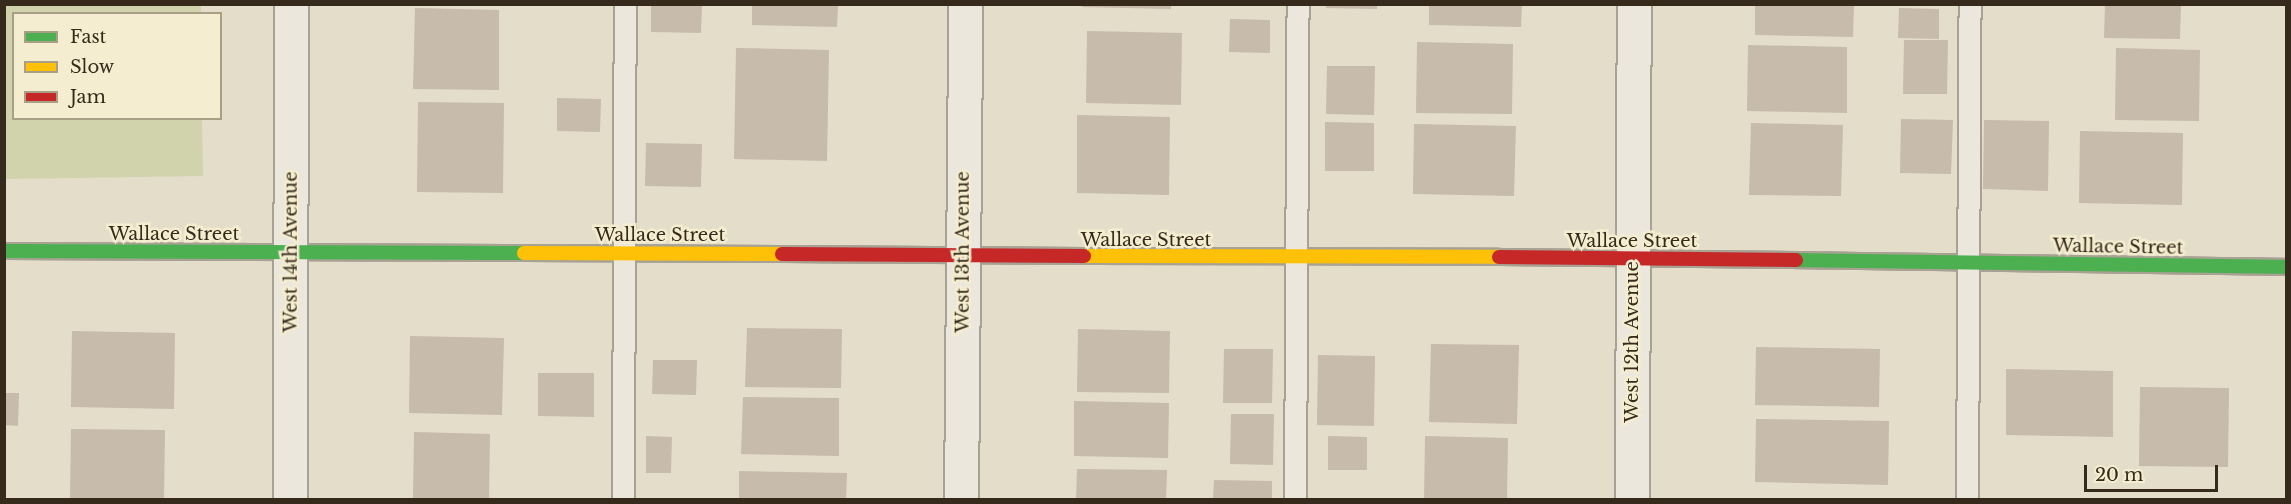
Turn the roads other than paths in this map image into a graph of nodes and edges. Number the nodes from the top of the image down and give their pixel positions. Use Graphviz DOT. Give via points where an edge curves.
graph roads {
  1 [pos="291,4"];
  2 [pos="625,4"];
  3 [pos="965,4"];
  4 [pos="1298,4"];
  5 [pos="1634,4"];
  6 [pos="1970,4"];
  7 [pos="4,251"];
  8 [pos="290,252"];
  9 [pos="624,253"];
  10 [pos="963,256"];
  11 [pos="1296,258"];
  12 [pos="1632,258"];
  13 [pos="1968,263"];
  14 [pos="2286,267"];
  15 [pos="290,500"];
  16 [pos="623,500"];
  17 [pos="961,500"];
  18 [pos="1295,500"];
  19 [pos="1632,500"];
  20 [pos="1967,500"];
  1 -- 8 [label="street, West 14th Avenue"];
  2 -- 9 [label="lane"];
  3 -- 10 [label="street, West 13th Avenue"];
  4 -- 11 [label="lane"];
  5 -- 12 [label="street, West 12th Avenue"];
  6 -- 13 [label="lane"];
  7 -- 8 [label="street, Wallace Street"];
  8 -- 9 [label="street, Wallace Street"];
  8 -- 15 [label="street, West 14th Avenue"];
  9 -- 10 [label="street, Wallace Street"];
  9 -- 16 [label="lane"];
  10 -- 11 [label="street, Wallace Street"];
  10 -- 17 [label="street, West 13th Avenue"];
  11 -- 12 [label="street, Wallace Street"];
  11 -- 18 [label="lane"];
  12 -- 13 [label="street, Wallace Street"];
  12 -- 19 [label="street, West 12th Avenue"];
  13 -- 14 [label="street, Wallace Street"];
  13 -- 20 [label="lane"];
}
